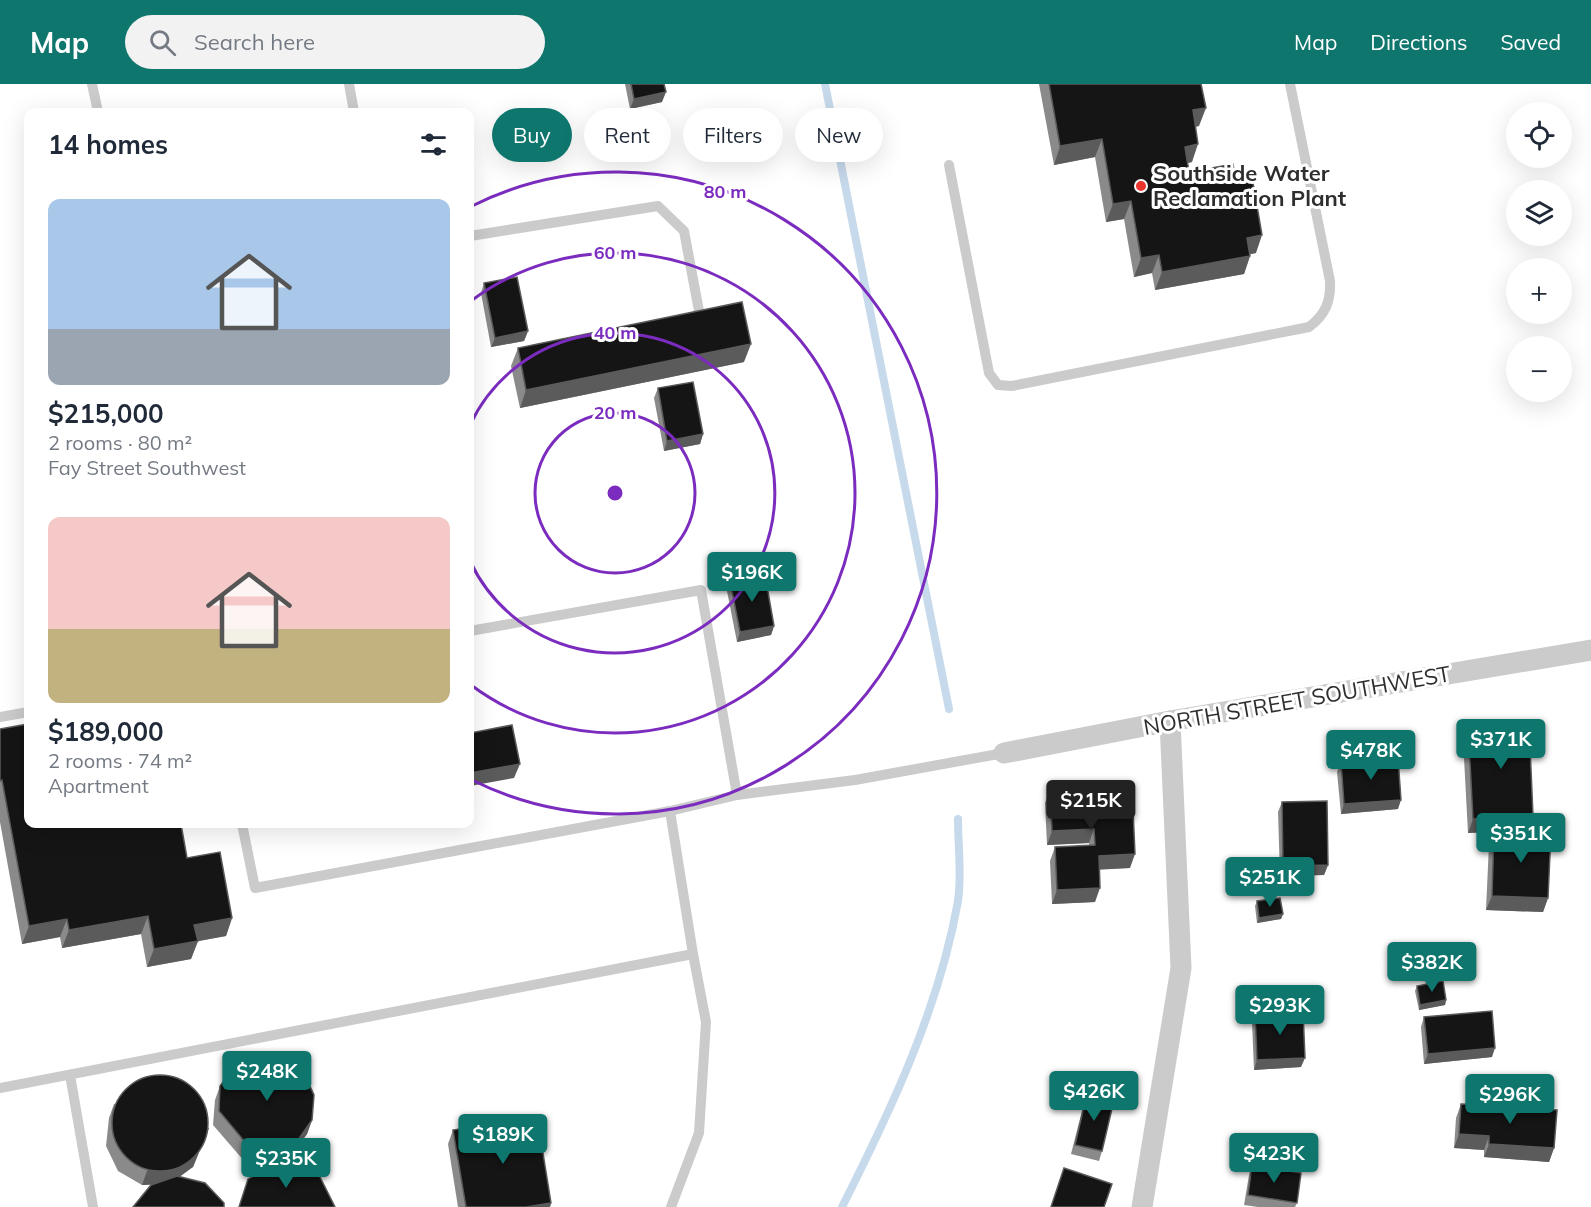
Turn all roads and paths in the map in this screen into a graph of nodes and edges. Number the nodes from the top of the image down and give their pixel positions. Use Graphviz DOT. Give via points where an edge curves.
graph roads {
  1 [pos="92,84"];
  2 [pos="349,84"];
  3 [pos="1290,84"];
  4 [pos="97,108"];
  5 [pos="353,108"];
  6 [pos="949,165"];
  7 [pos="474,235"];
  8 [pos="699,311"];
  9 [pos="474,630"];
  10 [pos="1591,650"];
  11 [pos="24,713"];
  12 [pos="0,717"];
  13 [pos="1170,721"];
  14 [pos="1005,753"];
  15 [pos="737,795"];
  16 [pos="670,811"];
  17 [pos="243,828"];
  18 [pos="693,954"];
  19 [pos="70,1075"];
  20 [pos="0,1088"];
  21 [pos="93,1207"];
  22 [pos="671,1207"];
  23 [pos="1142,1207"];
  1 -- 4 [label="lane"];
  2 -- 5 [label="lane"];
  3 -- 6 [label="lane" via="1330,281 1331,295 1322,318 1309,327 1012,386 998,385 989,373"];
  7 -- 8 [label="lane" via="658,206 684,231"];
  9 -- 15 [label="lane" via="701,590"];
  10 -- 13 [label="street, NORTH STREET SOUTHWEST"];
  11 -- 12 [label="lane"];
  13 -- 14 [label="street, NORTH STREET SOUTHWEST"];
  13 -- 23 [label="street" via="1181,968"];
  14 -- 15 [label="lane" via="855,780"];
  15 -- 16 [label="lane"];
  16 -- 17 [label="lane" via="255,888"];
  16 -- 18 [label="lane"];
  18 -- 19 [label="lane"];
  18 -- 22 [label="lane" via="706,1022 699,1133"];
  19 -- 20 [label="lane"];
  19 -- 21 [label="lane"];
}
